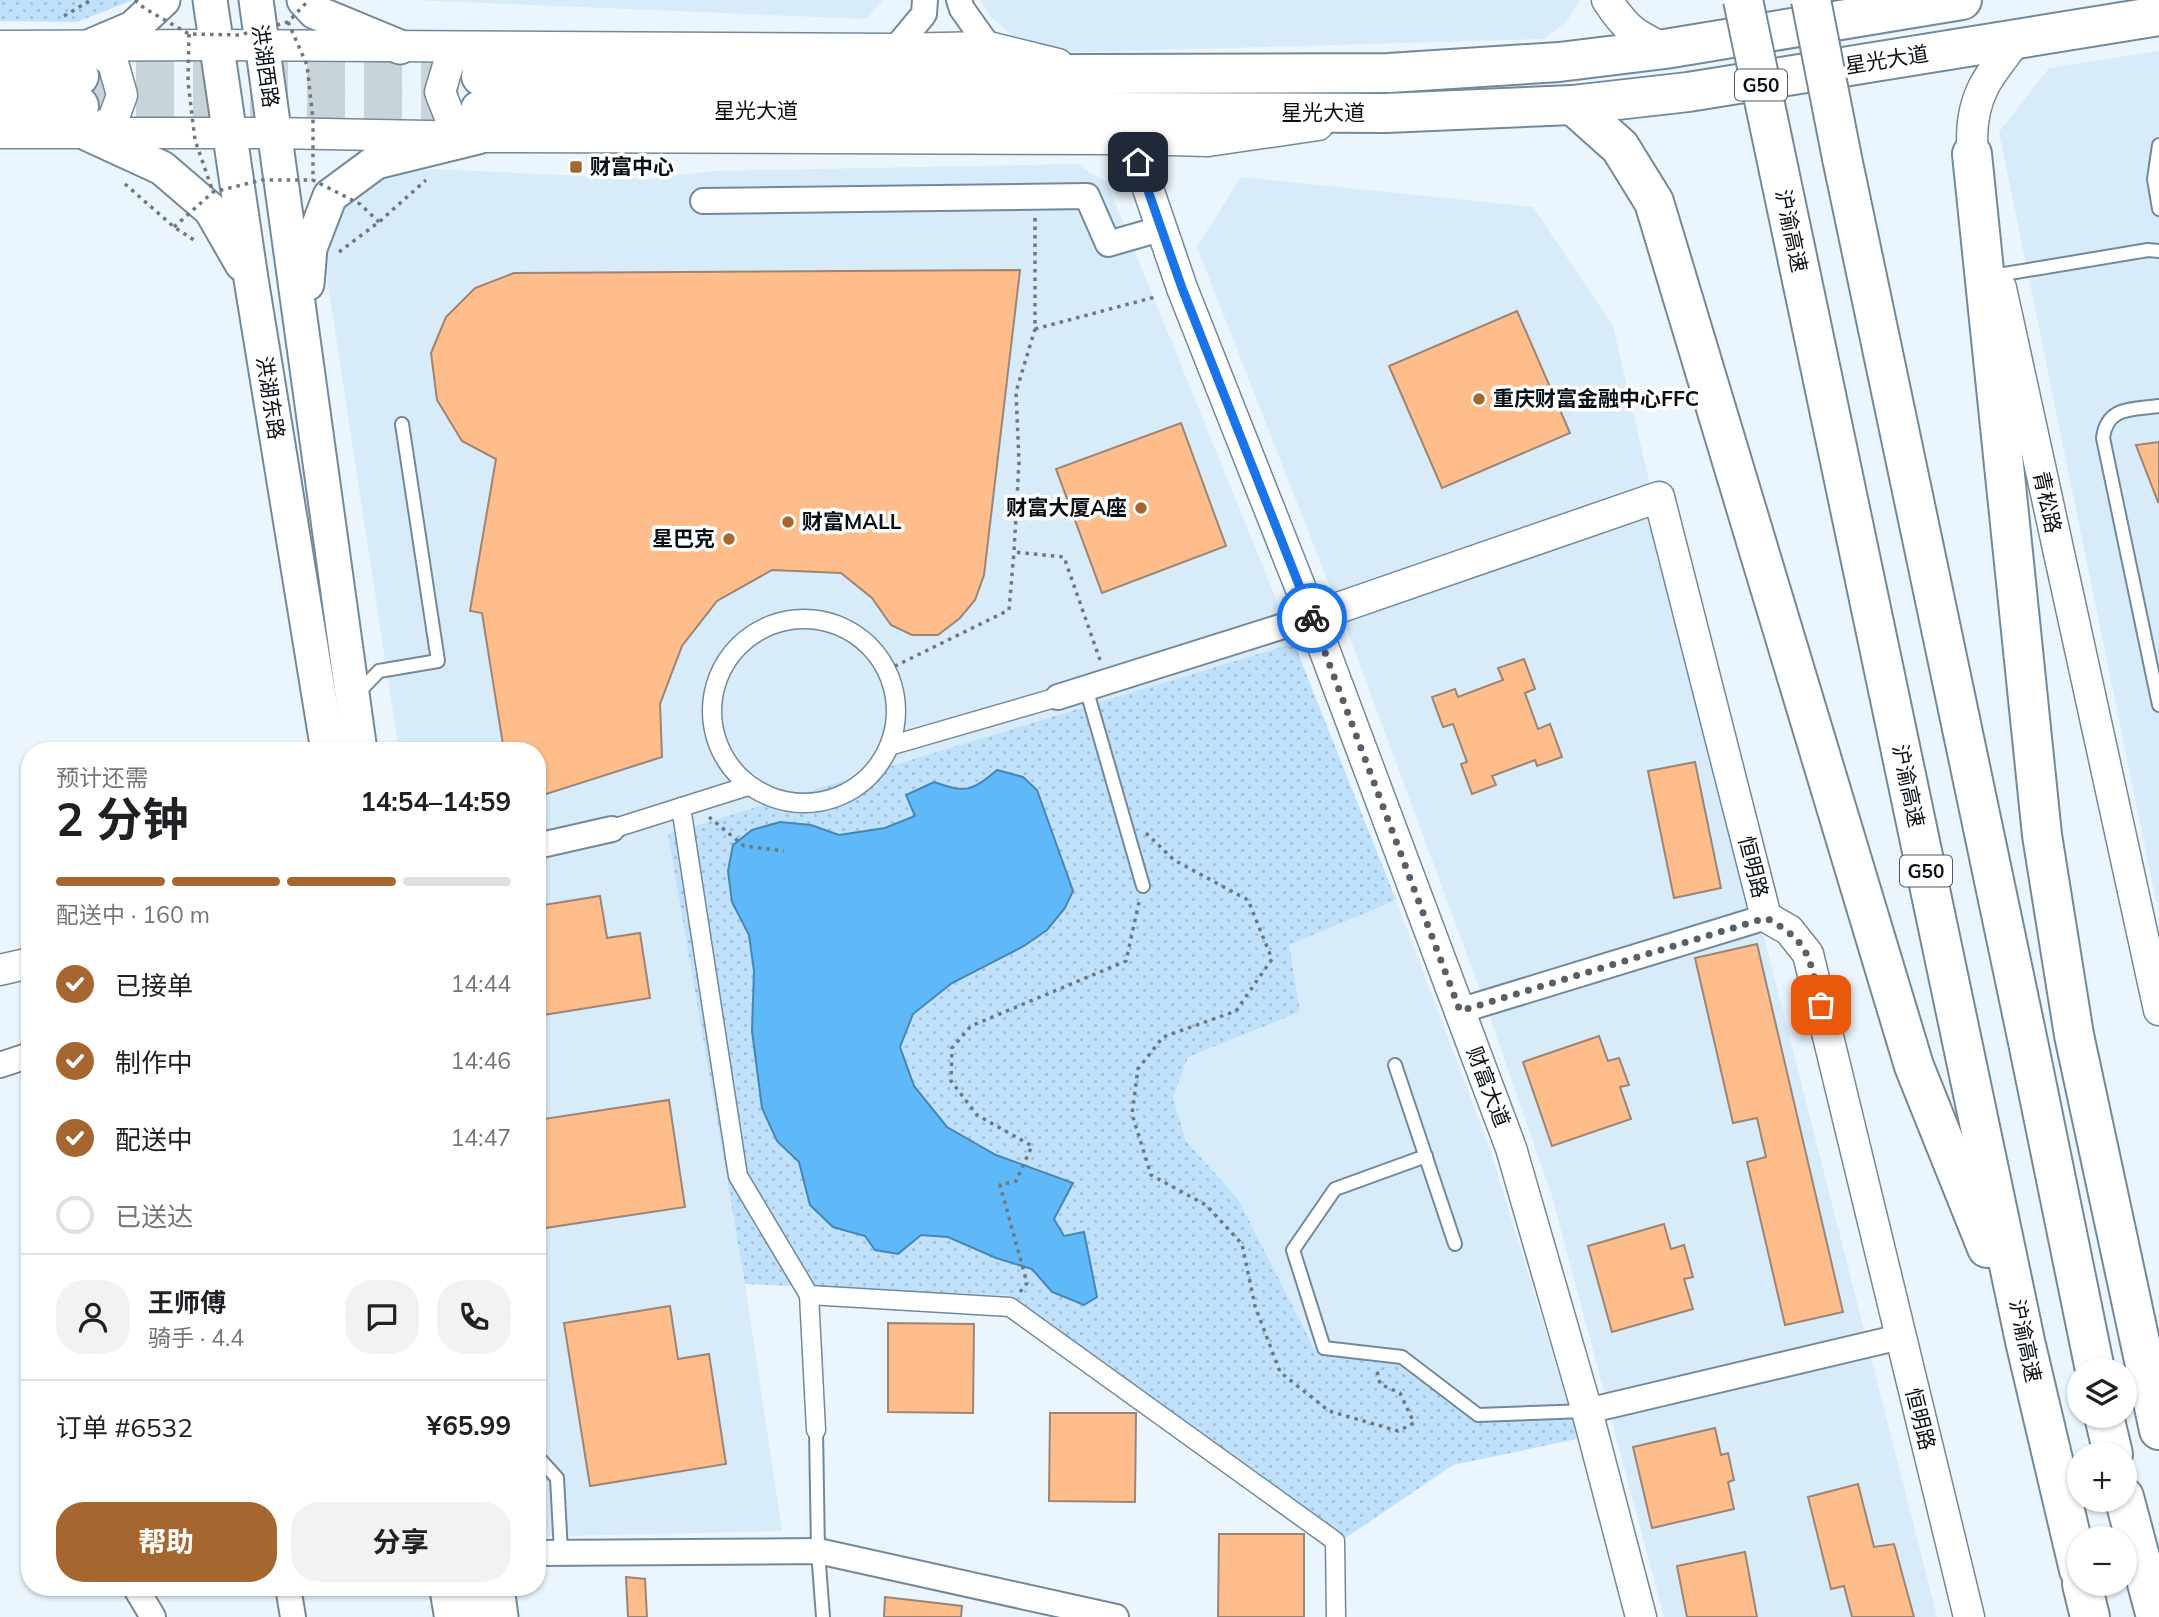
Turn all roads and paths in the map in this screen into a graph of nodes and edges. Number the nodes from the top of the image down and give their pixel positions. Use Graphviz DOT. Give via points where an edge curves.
graph roads {
  1 [pos="91,0"];
  2 [pos="135,0"];
  3 [pos="163,0"];
  4 [pos="210,0"];
  5 [pos="256,0"];
  6 [pos="309,0"];
  7 [pos="925,0"];
  8 [pos="959,0"];
  9 [pos="1607,0"];
  10 [pos="1743,0"];
  11 [pos="1811,0"];
  12 [pos="1962,0"];
  13 [pos="296,11"];
  14 [pos="64,16"];
  15 [pos="2159,16"];
  16 [pos="203,39"];
  17 [pos="2016,40"];
  18 [pos="263,45"];
  19 [pos="0,46"];
  20 [pos="400,47"];
  21 [pos="989,47"];
  22 [pos="895,49"];
  23 [pos="1665,49"];
  24 [pos="1100,75"];
  25 [pos="0,77"];
  26 [pos="85,90"];
  27 [pos="477,92"];
  28 [pos="1573,105"];
  29 [pos="0,106"];
  30 [pos="1386,113"];
  31 [pos="0,133"];
  32 [pos="275,133"];
  33 [pos="230,134"];
  34 [pos="1131,139"];
  35 [pos="2159,145"];
  36 [pos="1972,154"];
  37 [pos="313,180"];
  38 [pos="426,180"];
  39 [pos="125,184"];
  40 [pos="213,192"];
  41 [pos="1034,196"];
  42 [pos="703,201"];
  43 [pos="2159,209"];
  44 [pos="379,222"];
  45 [pos="174,227"];
  46 [pos="1160,229"];
  47 [pos="202,245"];
  48 [pos="2159,251"];
  49 [pos="338,253"];
  50 [pos="1998,275"];
  51 [pos="251,279"];
  52 [pos="1155,298"];
  53 [pos="1035,329"];
  54 [pos="303,331"];
  55 [pos="2159,406"];
  56 [pos="401,424"];
  57 [pos="1014,552"];
  58 [pos="1312,617"];
  59 [pos="887,670"];
  60 [pos="1096,685"];
  61 [pos="1058,697"];
  62 [pos="352,699"];
  63 [pos="2159,705"];
  64 [pos="327,742"];
  65 [pos="359,742"];
  66 [pos="889,746"];
  67 [pos="748,786"];
  68 [pos="681,807"];
  69 [pos="1119,807"];
  70 [pos="612,829"];
  71 [pos="729,833"];
  72 [pos="546,844"];
  73 [pos="784,851"];
  74 [pos="1143,886"];
  75 [pos="1766,918"];
  76 [pos="2153,960"];
  77 [pos="21,965"];
  78 [pos="0,970"];
  79 [pos="2159,1010"];
  80 [pos="1460,1011"];
  81 [pos="21,1058"];
  82 [pos="0,1065"];
  83 [pos="1395,1065"];
  84 [pos="1426,1156"];
  85 [pos="1455,1244"];
  86 [pos="1027,1283"];
  87 [pos="809,1295"];
  88 [pos="1900,1337"];
  89 [pos="2025,1341"];
  90 [pos="1373,1354"];
  91 [pos="2093,1358"];
  92 [pos="1587,1411"];
  93 [pos="816,1430"];
  94 [pos="2159,1430"];
  95 [pos="546,1466"];
  96 [pos="2128,1512"];
  97 [pos="2069,1526"];
  98 [pos="818,1551"];
  99 [pos="549,1553"];
  100 [pos="140,1596"];
  101 [pos="290,1596"];
  102 [pos="444,1596"];
  103 [pos="468,1596"];
  104 [pos="498,1596"];
  105 [pos="2085,1596"];
  106 [pos="153,1617"];
  107 [pos="293,1617"];
  108 [pos="447,1617"];
  109 [pos="472,1617"];
  110 [pos="502,1617"];
  111 [pos="823,1617"];
  112 [pos="1116,1617"];
  113 [pos="1336,1617"];
  114 [pos="1641,1617"];
  115 [pos="1969,1617"];
  116 [pos="2090,1617"];
  117 [pos="2156,1617"];
  1 -- 14 [label="path"];
  2 -- 16 [label="path, bridge"];
  3 -- 26 [label="main road" via="133,28"];
  4 -- 16 [label="main road, 洪湖西路"];
  5 -- 18 [label="main road, 洪湖西路"];
  6 -- 13 [label="path, bridge"];
  7 -- 22 [label="street" via="924,13"];
  8 -- 21 [label="street"];
  9 -- 23 [label="street" via="1634,33"];
  10 -- 89 [label="main road, 沪渝高速 / G50, bridge"];
  11 -- 91 [label="main road, bridge"];
  12 -- 23 [label="main road, 星光大道"];
  13 -- 16 [label="path, bridge" via="239,35"];
  13 -- 20 [label="main road" via="315,12"];
  13 -- 37 [label="path, bridge" via="313,120"];
  15 -- 17 [label="main road, 星光大道"];
  16 -- 18 [label="street"];
  16 -- 26 [label="street"];
  16 -- 33 [label="main road, 洪湖东路"];
  16 -- 40 [label="path, bridge" via="188,82 195,140"];
  17 -- 28 [label="main road, 星光大道" via="1688,92"];
  17 -- 36 [label="street, 青松路" via="1984,86 1974,114"];
  18 -- 20 [label="street"];
  18 -- 32 [label="main road, 洪湖西路"];
  19 -- 26 [label="street"];
  20 -- 27 [label="street"];
  21 -- 22 [label="street"];
  21 -- 24 [label="street"];
  22 -- 27 [label="street"];
  23 -- 24 [label="main road, 星光大道" via="1559,62 1390,73"];
  24 -- 27 [label="main road, 星光大道"];
  25 -- 26 [label="main road"];
  26 -- 29 [label="main road"];
  26 -- 31 [label="street"];
  26 -- 33 [label="street"];
  26 -- 51 [label="main road" via="211,210"];
  27 -- 30 [label="main road, 星光大道"];
  27 -- 32 [label="street"];
  27 -- 34 [label="street"];
  27 -- 54 [label="main road" via="330,197 310,247"];
  28 -- 30 [label="main road, 星光大道"];
  28 -- 89 [label="main road" via="1620,147 1654,202 1914,1066"];
  30 -- 34 [label="street" via="1218,140"];
  32 -- 33 [label="street"];
  32 -- 54 [label="main road, 洪湖东路"];
  33 -- 51 [label="main road, 洪湖东路"];
  34 -- 46 [label="street, 财富大道"];
  35 -- 43 [label="lane" via="2154,179"];
  36 -- 50 [label="street, 青松路"];
  36 -- 94 [label="main road" via="2042,835 2074,1035"];
  37 -- 40 [label="path, bridge" via="262,180"];
  37 -- 44 [label="path, bridge" via="360,204"];
  38 -- 44 [label="path"];
  39 -- 45 [label="path"];
  40 -- 45 [label="path, bridge"];
  41 -- 42 [label="street"];
  41 -- 46 [label="street" via="1087,195 1108,244"];
  41 -- 53 [label="path"];
  44 -- 49 [label="path"];
  45 -- 47 [label="path"];
  46 -- 58 [label="street, 财富大道"];
  48 -- 50 [label="lane"];
  50 -- 76 [label="street, 青松路"];
  51 -- 64 [label="main road, 洪湖东路"];
  52 -- 53 [label="path"];
  53 -- 57 [label="path" via="1016,392 1019,462"];
  54 -- 62 [label="main road, 洪湖东路"];
  55 -- 63 [label="lane" via="2112,416 2103,438"];
  56 -- 62 [label="lane" via="438,661 379,671"];
  57 -- 59 [label="path" via="1009,610"];
  57 -- 60 [label="path" via="1064,557"];
  58 -- 60 [label="street"];
  58 -- 75 [label="street, 恒明路" via="1659,497"];
  58 -- 80 [label="street, 财富大道"];
  59 -- 66 [label="street" via="896,699 895,730"];
  59 -- 67 [label="street" via="869,646 845,628 816,619 786,620 758,630 734,649 719,675 711,704 714,734 726,763"];
  60 -- 61 [label="street"];
  60 -- 69 [label="lane"];
  61 -- 66 [label="street"];
  62 -- 65 [label="main road, 洪湖东路"];
  66 -- 67 [label="street" via="863,783 836,799 806,805 775,800"];
  67 -- 68 [label="street"];
  68 -- 70 [label="street"];
  68 -- 87 [label="street" via="738,1176"];
  69 -- 74 [label="lane"];
  69 -- 90 [label="path" via="1174,860 1248,900 1272,959 1236,1011 1163,1037 1138,1069 1132,1114 1151,1175 1206,1205 1242,1244 1255,1306 1280,1372 1329,1411 1398,1431 1414,1423 1400,1393 1380,1384"];
  70 -- 72 [label="street"];
  71 -- 73 [label="path" via="744,846"];
  74 -- 86 [label="path" via="1126,961 971,1026 952,1048 951,1082 977,1115 1032,1146 1016,1181 1000,1185"];
  75 -- 80 [label="street"];
  75 -- 88 [label="street, 恒明路" via="1789,930 1808,954"];
  76 -- 79 [label="street, 青松路"];
  77 -- 78 [label="street"];
  80 -- 92 [label="street, 财富大道" via="1511,1148"];
  81 -- 82 [label="street"];
  83 -- 84 [label="lane"];
  84 -- 85 [label="lane"];
  84 -- 90 [label="lane" via="1335,1189 1293,1250 1324,1348"];
  87 -- 93 [label="street"];
  87 -- 113 [label="street" via="1010,1307 1335,1541"];
  88 -- 92 [label="street"];
  88 -- 115 [label="street, 恒明路"];
  89 -- 97 [label="main road, 沪渝高速 / G50"];
  90 -- 92 [label="lane" via="1402,1357 1478,1415"];
  92 -- 114 [label="street, 财富大道"];
  93 -- 98 [label="lane"];
  95 -- 99 [label="lane" via="557,1478"];
  96 -- 117 [label="main road"];
  98 -- 99 [label="street"];
  98 -- 111 [label="lane"];
  98 -- 112 [label="street"];
  100 -- 106 [label="street"];
  101 -- 107 [label="street"];
  102 -- 108 [label="street"];
  103 -- 109 [label="main road"];
  104 -- 110 [label="main road"];
  105 -- 116 [label="main road"];
}
